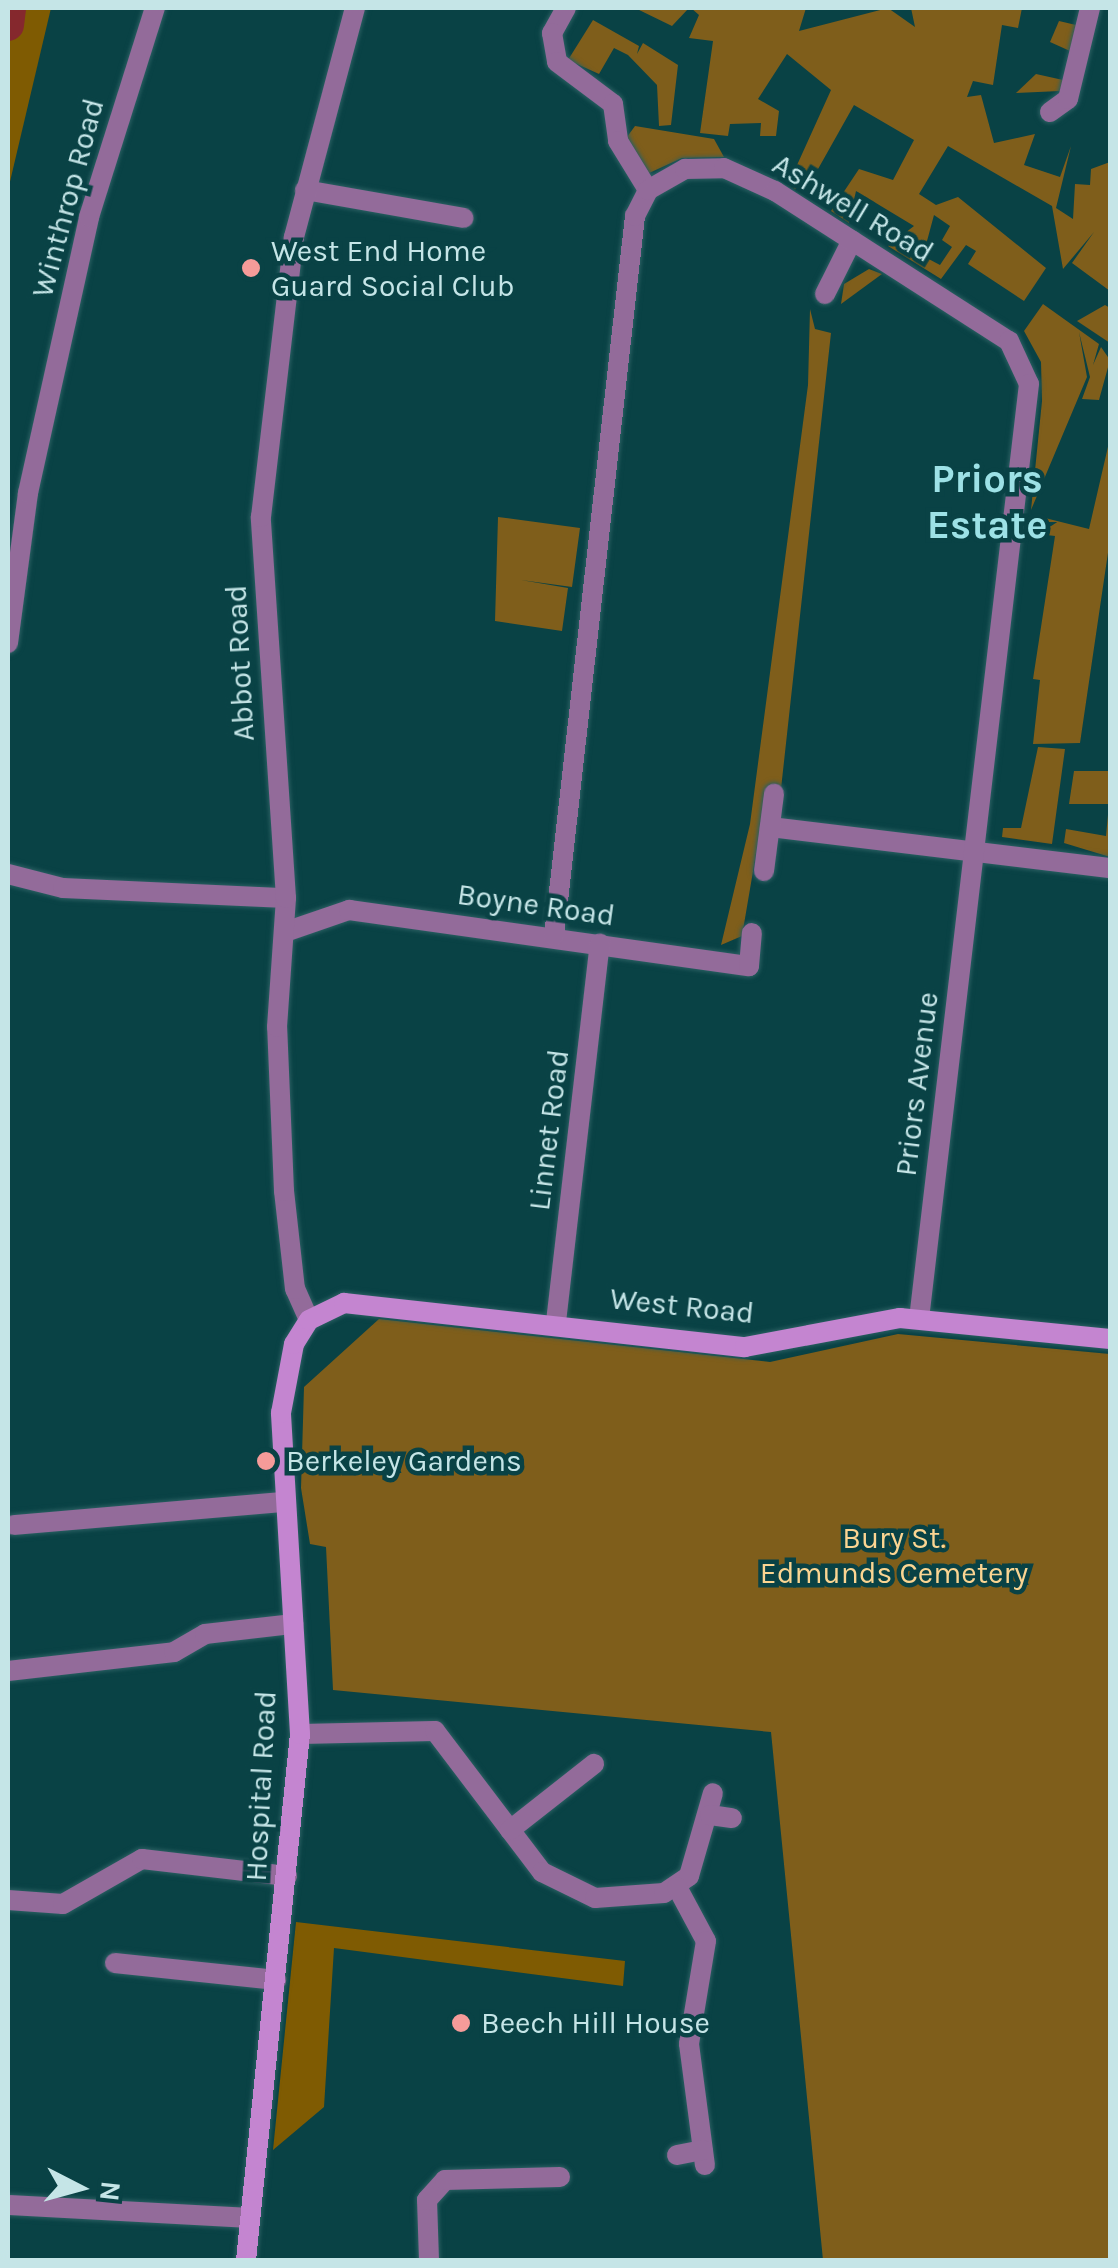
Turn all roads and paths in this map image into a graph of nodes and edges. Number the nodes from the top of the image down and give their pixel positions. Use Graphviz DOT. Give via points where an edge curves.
graph roads {
  1 [pos="155,8"];
  2 [pos="355,8"];
  3 [pos="566,8"];
  4 [pos="1090,8"];
  5 [pos="1050,112"];
  6 [pos="305,190"];
  7 [pos="648,190"];
  8 [pos="464,218"];
  9 [pos="852,240"];
  10 [pos="825,294"];
  11 [pos="8,643"];
  12 [pos="774,794"];
  13 [pos="770,827"];
  14 [pos="974,856"];
  15 [pos="1110,868"];
  16 [pos="764,871"];
  17 [pos="8,874"];
  18 [pos="286,898"];
  19 [pos="285,932"];
  20 [pos="752,933"];
  21 [pos="554,936"];
  22 [pos="600,944"];
  23 [pos="920,1319"];
  24 [pos="309,1320"];
  25 [pos="556,1322"];
  26 [pos="1110,1338"];
  27 [pos="281,1502"];
  28 [pos="14,1524"];
  29 [pos="293,1624"];
  30 [pos="8,1671"];
  31 [pos="300,1734"];
  32 [pos="594,1764"];
  33 [pos="713,1793"];
  34 [pos="710,1815"];
  35 [pos="732,1818"];
  36 [pos="510,1830"];
  37 [pos="287,1876"];
  38 [pos="677,1887"];
  39 [pos="8,1900"];
  40 [pos="115,1963"];
  41 [pos="276,1980"];
  42 [pos="677,2155"];
  43 [pos="562,2175"];
  44 [pos="10,2205"];
  45 [pos="250,2218"];
  46 [pos="246,2260"];
  47 [pos="429,2260"];
  1 -- 11 [label="street, Winthrop Road" via="90,216 28,493"];
  2 -- 6 [label="street, Abbot Road"];
  3 -- 7 [label="street" via="552,33 557,62 613,104 618,142"];
  4 -- 5 [label="street" via="1068,99"];
  6 -- 8 [label="street"];
  6 -- 18 [label="street, Abbot Road" via="279,328 261,518"];
  7 -- 9 [label="street, Ashwell Road" via="685,169 724,168"];
  7 -- 21 [label="street" via="635,216"];
  9 -- 10 [label="street"];
  9 -- 14 [label="street, Ashwell Road" via="1009,341 1029,384"];
  12 -- 13 [label="street"];
  13 -- 14 [label="street"];
  13 -- 16 [label="street"];
  14 -- 15 [label="street"];
  14 -- 23 [label="street, Priors Avenue"];
  17 -- 18 [label="street" via="62,888"];
  18 -- 19 [label="street, Abbot Road"];
  19 -- 21 [label="street, Boyne Road" via="349,910"];
  19 -- 24 [label="street, Abbot Road" via="277,1028 283,1183 295,1290"];
  20 -- 22 [label="street, Boyne Road" via="749,966"];
  21 -- 22 [label="street, Boyne Road"];
  22 -- 25 [label="street, Linnet Road"];
  23 -- 25 [label="street, West Road" via="746,1347"];
  23 -- 26 [label="street, West Road"];
  24 -- 25 [label="street, West Road" via="344,1303"];
  24 -- 27 [label="street, Hospital Road" via="286,1372"];
  27 -- 28 [label="street"];
  27 -- 29 [label="street, Hospital Road"];
  29 -- 30 [label="street" via="205,1634 174,1652"];
  29 -- 31 [label="street, Hospital Road"];
  31 -- 36 [label="street" via="435,1730"];
  31 -- 37 [label="street, Hospital Road"];
  32 -- 36 [label="street"];
  33 -- 34 [label="street"];
  34 -- 35 [label="street"];
  34 -- 38 [label="street" via="704,1848"];
  36 -- 38 [label="street" via="542,1872 572,1891 641,1898"];
  37 -- 39 [label="street" via="142,1859 64,1904"];
  37 -- 41 [label="street, Hospital Road"];
  38 -- 42 [label="street" via="706,1941 689,2044 704,2158"];
  40 -- 41 [label="street" via="140,1957"];
  41 -- 45 [label="street, Hospital Road"];
  43 -- 47 [label="street" via="445,2180 427,2200"];
  44 -- 45 [label="street"];
  45 -- 46 [label="street, Hospital Road"];
}
